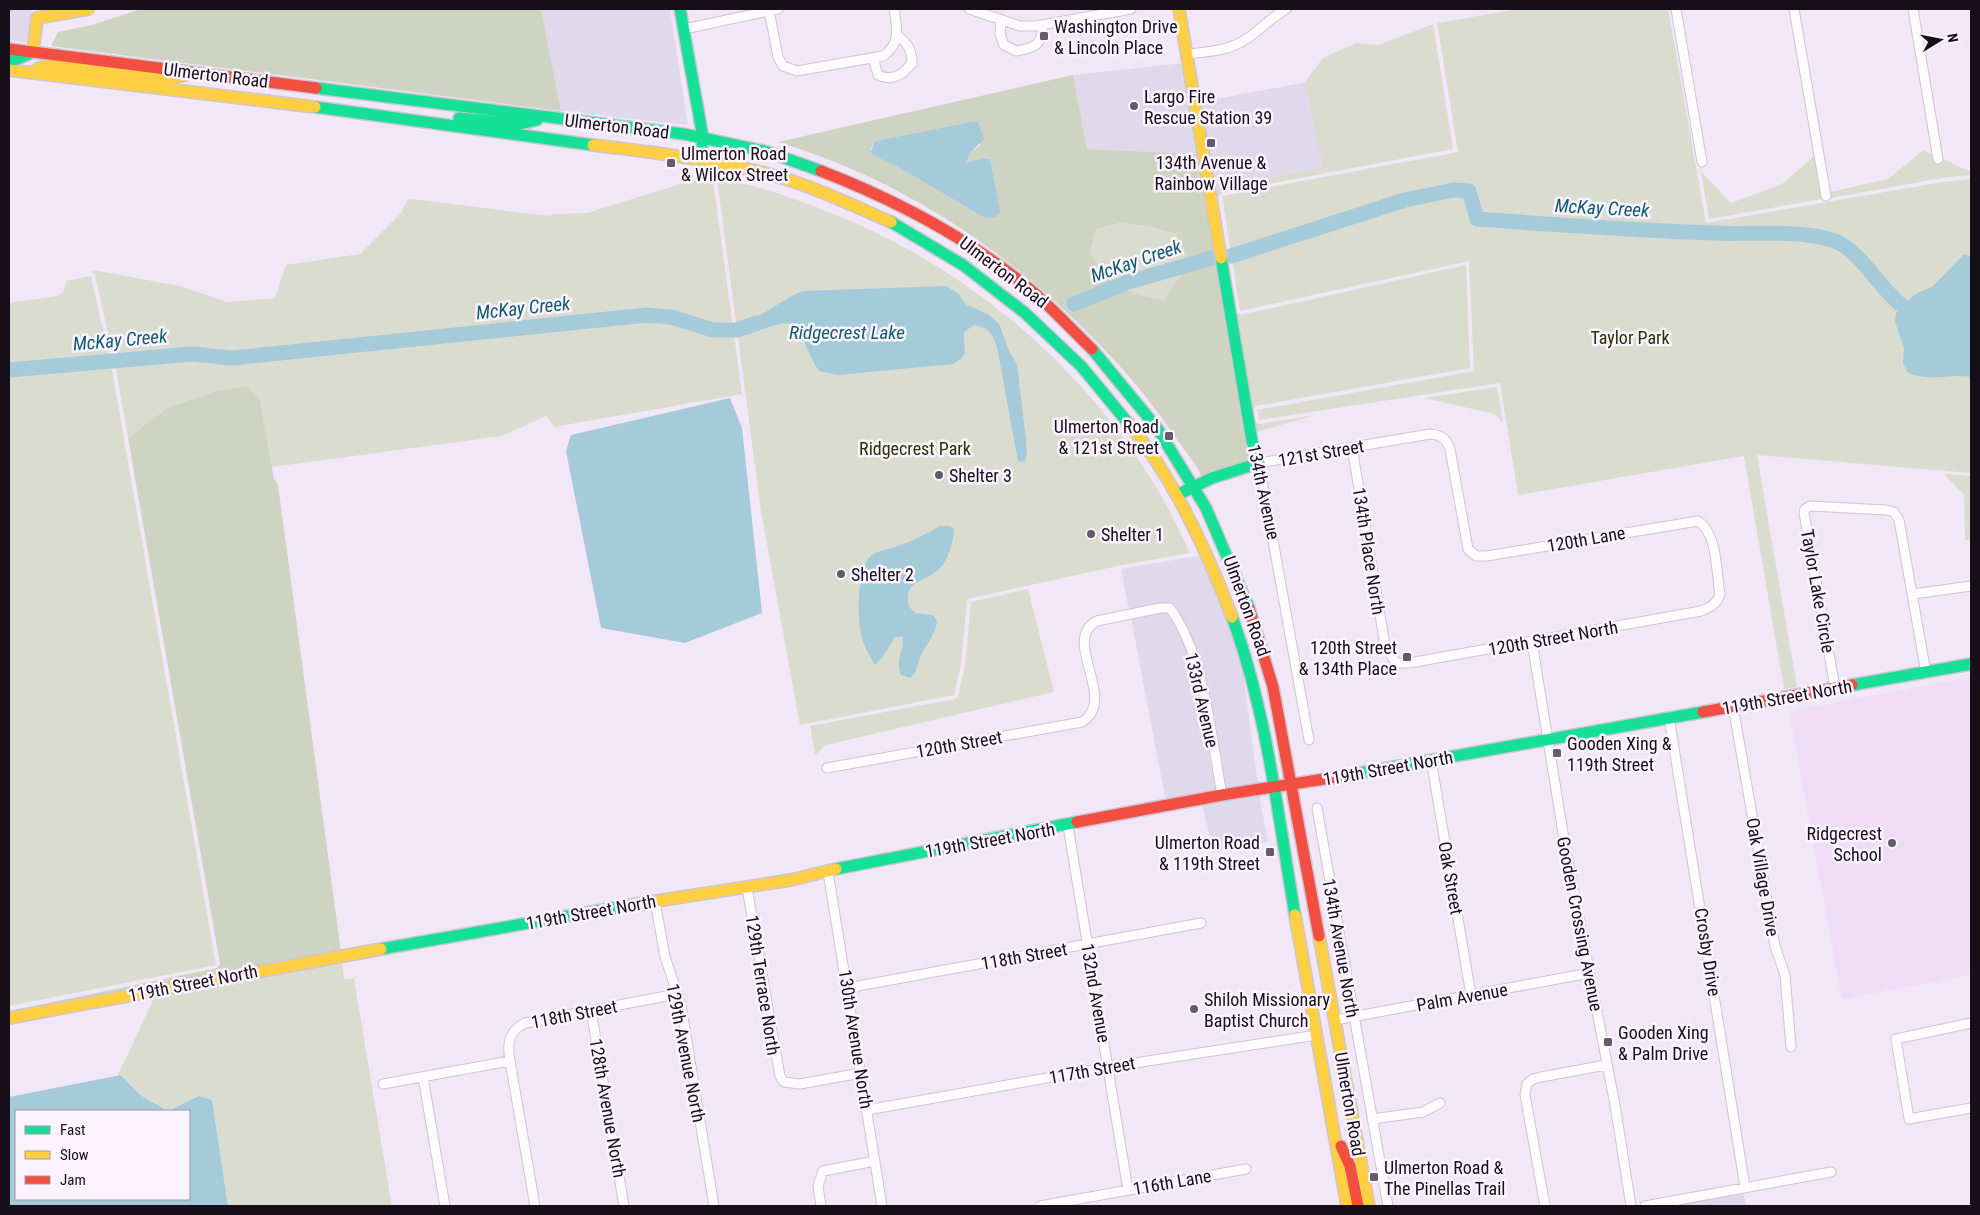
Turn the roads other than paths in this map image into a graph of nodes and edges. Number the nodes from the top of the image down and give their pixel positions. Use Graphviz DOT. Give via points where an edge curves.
graph roads {
  1 [pos="88,9"];
  2 [pos="680,9"];
  3 [pos="894,9"];
  4 [pos="969,9"];
  5 [pos="1131,9"];
  6 [pos="1179,9"];
  7 [pos="1286,9"];
  8 [pos="1676,9"];
  9 [pos="1794,9"];
  10 [pos="1913,9"];
  11 [pos="773,10"];
  12 [pos="37,14"];
  13 [pos="1001,21"];
  14 [pos="1043,25"];
  15 [pos="684,29"];
  16 [pos="898,36"];
  17 [pos="9,49"];
  18 [pos="33,52"];
  19 [pos="1187,54"];
  20 [pos="873,58"];
  21 [pos="9,59"];
  22 [pos="9,70"];
  23 [pos="199,73"];
  24 [pos="33,74"];
  25 [pos="547,118"];
  26 [pos="430,123"];
  27 [pos="703,138"];
  28 [pos="1938,158"];
  29 [pos="700,160"];
  30 [pos="1702,162"];
  31 [pos="1826,196"];
  32 [pos="1352,448"];
  33 [pos="1259,463"];
  34 [pos="1196,485"];
  35 [pos="1177,494"];
  36 [pos="1468,549"];
  37 [pos="1971,586"];
  38 [pos="1913,594"];
  39 [pos="1718,601"];
  40 [pos="1532,642"];
  41 [pos="1389,654"];
  42 [pos="1971,664"];
  43 [pos="1926,673"];
  44 [pos="1835,688"];
  45 [pos="1733,706"];
  46 [pos="1090,717"];
  47 [pos="1670,718"];
  48 [pos="1548,739"];
  49 [pos="1310,740"];
  50 [pos="1431,760"];
  51 [pos="827,768"];
  52 [pos="1292,785"];
  53 [pos="1273,788"];
  54 [pos="1222,795"];
  55 [pos="1317,808"];
  56 [pos="1068,826"];
  57 [pos="828,872"];
  58 [pos="747,888"];
  59 [pos="655,901"];
  60 [pos="1201,923"];
  61 [pos="1088,945"];
  62 [pos="1590,973"];
  63 [pos="847,988"];
  64 [pos="677,994"];
  65 [pos="1470,995"];
  66 [pos="591,1010"];
  67 [pos="1353,1017"];
  68 [pos="9,1018"];
  69 [pos="1334,1020"];
  70 [pos="1971,1023"];
  71 [pos="1317,1035"];
  72 [pos="1791,1047"];
  73 [pos="510,1061"];
  74 [pos="1606,1066"];
  75 [pos="1109,1067"];
  76 [pos="861,1073"];
  77 [pos="423,1077"];
  78 [pos="383,1084"];
  79 [pos="1440,1103"];
  80 [pos="1971,1108"];
  81 [pos="867,1110"];
  82 [pos="1372,1119"];
  83 [pos="1334,1135"];
  84 [pos="1359,1154"];
  85 [pos="875,1161"];
  86 [pos="1246,1168"];
  87 [pos="1832,1172"];
  88 [pos="1745,1187"];
  89 [pos="1128,1190"];
  90 [pos="445,1206"];
  91 [pos="535,1206"];
  92 [pos="624,1206"];
  93 [pos="714,1206"];
  94 [pos="821,1206"];
  95 [pos="882,1206"];
  96 [pos="1040,1206"];
  97 [pos="1347,1206"];
  98 [pos="1358,1206"];
  99 [pos="1369,1206"];
  100 [pos="1388,1206"];
  101 [pos="1545,1206"];
  102 [pos="1631,1206"];
  103 [pos="1646,1206"];
  1 -- 12 [label="main road"];
  2 -- 15 [label="main road"];
  3 -- 16 [label="street"];
  4 -- 13 [label="street"];
  5 -- 14 [label="street"];
  6 -- 19 [label="main road"];
  7 -- 19 [label="street" via="1231,47 1218,52"];
  8 -- 30 [label="street"];
  9 -- 31 [label="street"];
  10 -- 28 [label="street"];
  11 -- 15 [label="street"];
  11 -- 20 [label="street" via="778,57 783,66 797,71"];
  12 -- 18 [label="main road"];
  13 -- 14 [label="street" via="1020,26"];
  13 -- 14 [label="street" via="1000,34 1004,44 1016,51 1036,46 1043,37"];
  15 -- 27 [label="main road"];
  16 -- 20 [label="street" via="892,50"];
  16 -- 20 [label="street" via="912,53 908,69 900,75 884,78 878,75"];
  17 -- 18 [label="main road, Ulmerton Road"];
  18 -- 21 [label="main road" via="15,60"];
  18 -- 23 [label="main road, Ulmerton Road"];
  19 -- 33 [label="main road, 134th Avenue" via="1252,441"];
  22 -- 24 [label="main road, Ulmerton Road"];
  23 -- 24 [label="main road" via="164,80 52,65 39,68"];
  23 -- 25 [label="main road, Ulmerton Road"];
  24 -- 26 [label="main road, Ulmerton Road"];
  25 -- 26 [label="main road" via="520,124 436,115"];
  25 -- 27 [label="main road, Ulmerton Road"];
  26 -- 29 [label="main road, Ulmerton Road"];
  27 -- 29 [label="main road"];
  27 -- 34 [label="main road, Ulmerton Road" via="782,156 866,188 916,212 993,261 1056,311 1118,376"];
  29 -- 35 [label="main road, Ulmerton Road" via="765,173 825,192 879,216 982,280 1034,320 1087,372 1120,410"];
  32 -- 33 [label="street, 121st Street"];
  32 -- 36 [label="street, 121st Street" via="1430,434 1440,435 1447,441"];
  32 -- 41 [label="street, 134th Place North"];
  33 -- 34 [label="main road, 121st Street"];
  33 -- 49 [label="street, 134th Avenue"];
  34 -- 35 [label="main road, 121st Street"];
  34 -- 52 [label="main road, Ulmerton Road" via="1218,528 1254,617 1273,687"];
  35 -- 53 [label="main road, Ulmerton Road" via="1219,581 1238,632"];
  36 -- 39 [label="street, 120th Lane" via="1476,556 1487,556 1698,521 1710,535 1720,594"];
  37 -- 38 [label="street"];
  38 -- 43 [label="street, Taylor Lake Circle"];
  38 -- 44 [label="street, Taylor Lake Circle" via="1899,520 1894,512 1810,506 1805,510"];
  39 -- 40 [label="street, 120th Street North" via="1701,611"];
  40 -- 41 [label="street, 120th Street North" via="1410,663 1396,663"];
  40 -- 48 [label="street, Gooden Crossing Avenue"];
  42 -- 43 [label="main road, 119th Street North"];
  43 -- 44 [label="main road, 119th Street North"];
  44 -- 45 [label="main road, 119th Street North"];
  45 -- 47 [label="main road, 119th Street North"];
  45 -- 72 [label="street, Oak Village Drive" via="1775,946 1785,975"];
  46 -- 51 [label="street, 120th Street" via="1082,722"];
  46 -- 54 [label="street, 133rd Avenue" via="1095,710 1095,700 1085,645 1084,633 1088,626 1097,621 1170,608 1194,658"];
  47 -- 48 [label="main road, 119th Street North"];
  47 -- 88 [label="street, Crosby Drive"];
  48 -- 50 [label="main road, 119th Street North"];
  48 -- 62 [label="street, Gooden Crossing Avenue" via="1566,854"];
  50 -- 52 [label="main road, 119th Street North"];
  50 -- 65 [label="street, Oak Street"];
  52 -- 53 [label="main road, 119th Street North"];
  52 -- 69 [label="main road, Ulmerton Road"];
  53 -- 54 [label="main road, 119th Street North"];
  53 -- 71 [label="main road, Ulmerton Road"];
  54 -- 56 [label="main road, 119th Street North"];
  55 -- 67 [label="street, 134th Avenue North"];
  56 -- 57 [label="main road, 119th Street North"];
  56 -- 61 [label="street, 132nd Avenue"];
  57 -- 58 [label="main road, 119th Street North"];
  57 -- 63 [label="street, 130th Avenue North"];
  58 -- 59 [label="main road, 119th Street North"];
  58 -- 76 [label="street, 129th Terrace North" via="777,1068 784,1082 800,1084"];
  59 -- 64 [label="street, 129th Avenue North" via="665,956"];
  59 -- 68 [label="main road, 119th Street North" via="210,979"];
  60 -- 61 [label="street, 118th Street"];
  61 -- 63 [label="street, 118th Street"];
  61 -- 75 [label="street, 132nd Avenue"];
  62 -- 65 [label="street, Palm Avenue"];
  62 -- 74 [label="street, Gooden Crossing Avenue"];
  63 -- 76 [label="street, 130th Avenue North"];
  64 -- 66 [label="street, 118th Street"];
  64 -- 93 [label="street, 129th Avenue North"];
  65 -- 67 [label="street, Palm Avenue"];
  66 -- 73 [label="street, 118th Street" via="519,1026 508,1040"];
  66 -- 92 [label="street, 128th Avenue North"];
  67 -- 69 [label="street, Palm Avenue"];
  67 -- 82 [label="street, 134th Avenue North"];
  69 -- 84 [label="main road, Ulmerton Road"];
  70 -- 80 [label="street" via="1896,1039 1909,1120"];
  71 -- 75 [label="street, 117th Street"];
  71 -- 83 [label="main road, Ulmerton Road"];
  71 -- 84 [label="main road" via="1328,1045 1331,1053 1345,1124"];
  73 -- 77 [label="street"];
  73 -- 91 [label="street, 118th Street"];
  74 -- 101 [label="street" via="1533,1079 1525,1089"];
  74 -- 102 [label="street, Gooden Crossing Avenue"];
  75 -- 81 [label="street, 117th Street"];
  75 -- 89 [label="street, 132nd Avenue"];
  76 -- 81 [label="street, 130th Avenue North"];
  77 -- 78 [label="street"];
  77 -- 90 [label="street"];
  79 -- 82 [label="street" via="1423,1112"];
  81 -- 85 [label="street, 130th Avenue North"];
  82 -- 100 [label="street, 134th Avenue North"];
  83 -- 97 [label="main road, Ulmerton Road"];
  83 -- 98 [label="main road" via="1350,1166"];
  84 -- 99 [label="main road, Ulmerton Road"];
  85 -- 94 [label="street" via="823,1171 818,1186"];
  85 -- 95 [label="street, 130th Avenue North"];
  86 -- 89 [label="street, 116th Lane"];
  87 -- 88 [label="street"];
  88 -- 103 [label="street"];
  89 -- 96 [label="street, 116th Lane"];
}
